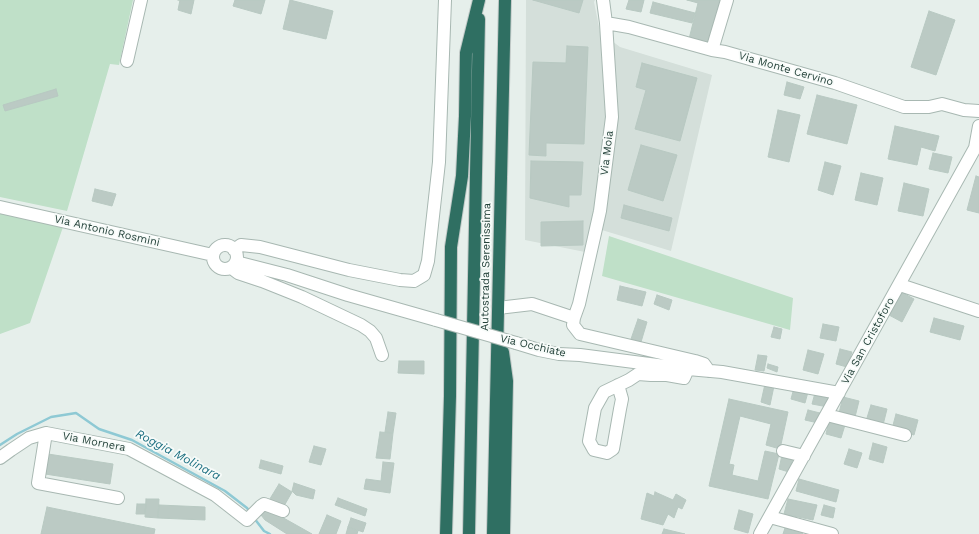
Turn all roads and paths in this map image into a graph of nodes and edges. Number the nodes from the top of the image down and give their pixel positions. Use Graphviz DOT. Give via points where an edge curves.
graph roads {
  1 [pos="141,0"];
  2 [pos="445,0"];
  3 [pos="479,0"];
  4 [pos="505,0"];
  5 [pos="603,0"];
  6 [pos="727,0"];
  7 [pos="606,23"];
  8 [pos="712,50"];
  9 [pos="128,61"];
  10 [pos="979,120"];
  11 [pos="977,146"];
  12 [pos="0,207"];
  13 [pos="213,254"];
  14 [pos="234,259"];
  15 [pos="900,285"];
  16 [pos="498,308"];
  17 [pos="979,311"];
  18 [pos="574,318"];
  19 [pos="382,355"];
  20 [pos="688,369"];
  21 [pos="709,371"];
  22 [pos="618,385"];
  23 [pos="839,393"];
  24 [pos="827,414"];
  25 [pos="46,433"];
  26 [pos="905,435"];
  27 [pos="783,451"];
  28 [pos="804,456"];
  29 [pos="0,458"];
  30 [pos="118,498"];
  31 [pos="283,512"];
  32 [pos="770,517"];
  33 [pos="446,534"];
  34 [pos="469,534"];
  35 [pos="493,534"];
  36 [pos="504,534"];
  37 [pos="760,534"];
  38 [pos="832,534"];
  1 -- 9 [label="street"];
  2 -- 14 [label="street" via="439,162 428,261 424,276 414,281 400,280 260,247 241,245"];
  3 -- 33 [label="highway" via="466,53 462,176 451,247"];
  3 -- 34 [label="highway, Autostrada Serenissima"];
  4 -- 16 [label="highway, Autostrada Serenissima"];
  5 -- 7 [label="street, Via Moia"];
  6 -- 8 [label="street"];
  7 -- 8 [label="street, Via Monte Cervino"];
  7 -- 18 [label="street, Via Moia" via="612,117 600,211"];
  8 -- 10 [label="street, Via Monte Cervino" via="835,83 904,107 942,104 964,110"];
  10 -- 11 [label="street, Via San Cristoforo"];
  11 -- 15 [label="street, Via San Cristoforo"];
  12 -- 13 [label="street, Via Antonio Rosmini"];
  13 -- 14 [label="street" via="220,246 228,246"];
  13 -- 14 [label="street" via="214,262 220,268 228,269"];
  14 -- 19 [label="street" via="234,270 238,273 361,325 376,338"];
  14 -- 20 [label="street, Via Occhiate, bridge" via="539,350"];
  15 -- 17 [label="street"];
  15 -- 23 [label="street, Via San Cristoforo"];
  16 -- 18 [label="street" via="532,304"];
  16 -- 35 [label="highway, Autostrada Serenissima"];
  16 -- 36 [label="highway" via="506,381"];
  18 -- 21 [label="street" via="573,325 580,334 695,361 704,364"];
  20 -- 21 [label="street, Via Occhiate"];
  20 -- 22 [label="street" via="684,378 638,374"];
  21 -- 23 [label="street, Via Occhiate"];
  22 -- 22 [label="street" via="604,392 595,408 589,441 594,450 607,453 613,448 622,399"];
  23 -- 24 [label="street, Via San Cristoforo"];
  24 -- 26 [label="street"];
  24 -- 28 [label="street, Via San Cristoforo"];
  25 -- 29 [label="street, Via Mornera" via="29,438"];
  25 -- 30 [label="street" via="38,483"];
  25 -- 31 [label="street, Via Mornera" via="129,449 252,515 264,504"];
  27 -- 28 [label="street"];
  28 -- 32 [label="street, Via San Cristoforo"];
  32 -- 37 [label="street, Via San Cristoforo"];
  32 -- 38 [label="street"];
}
